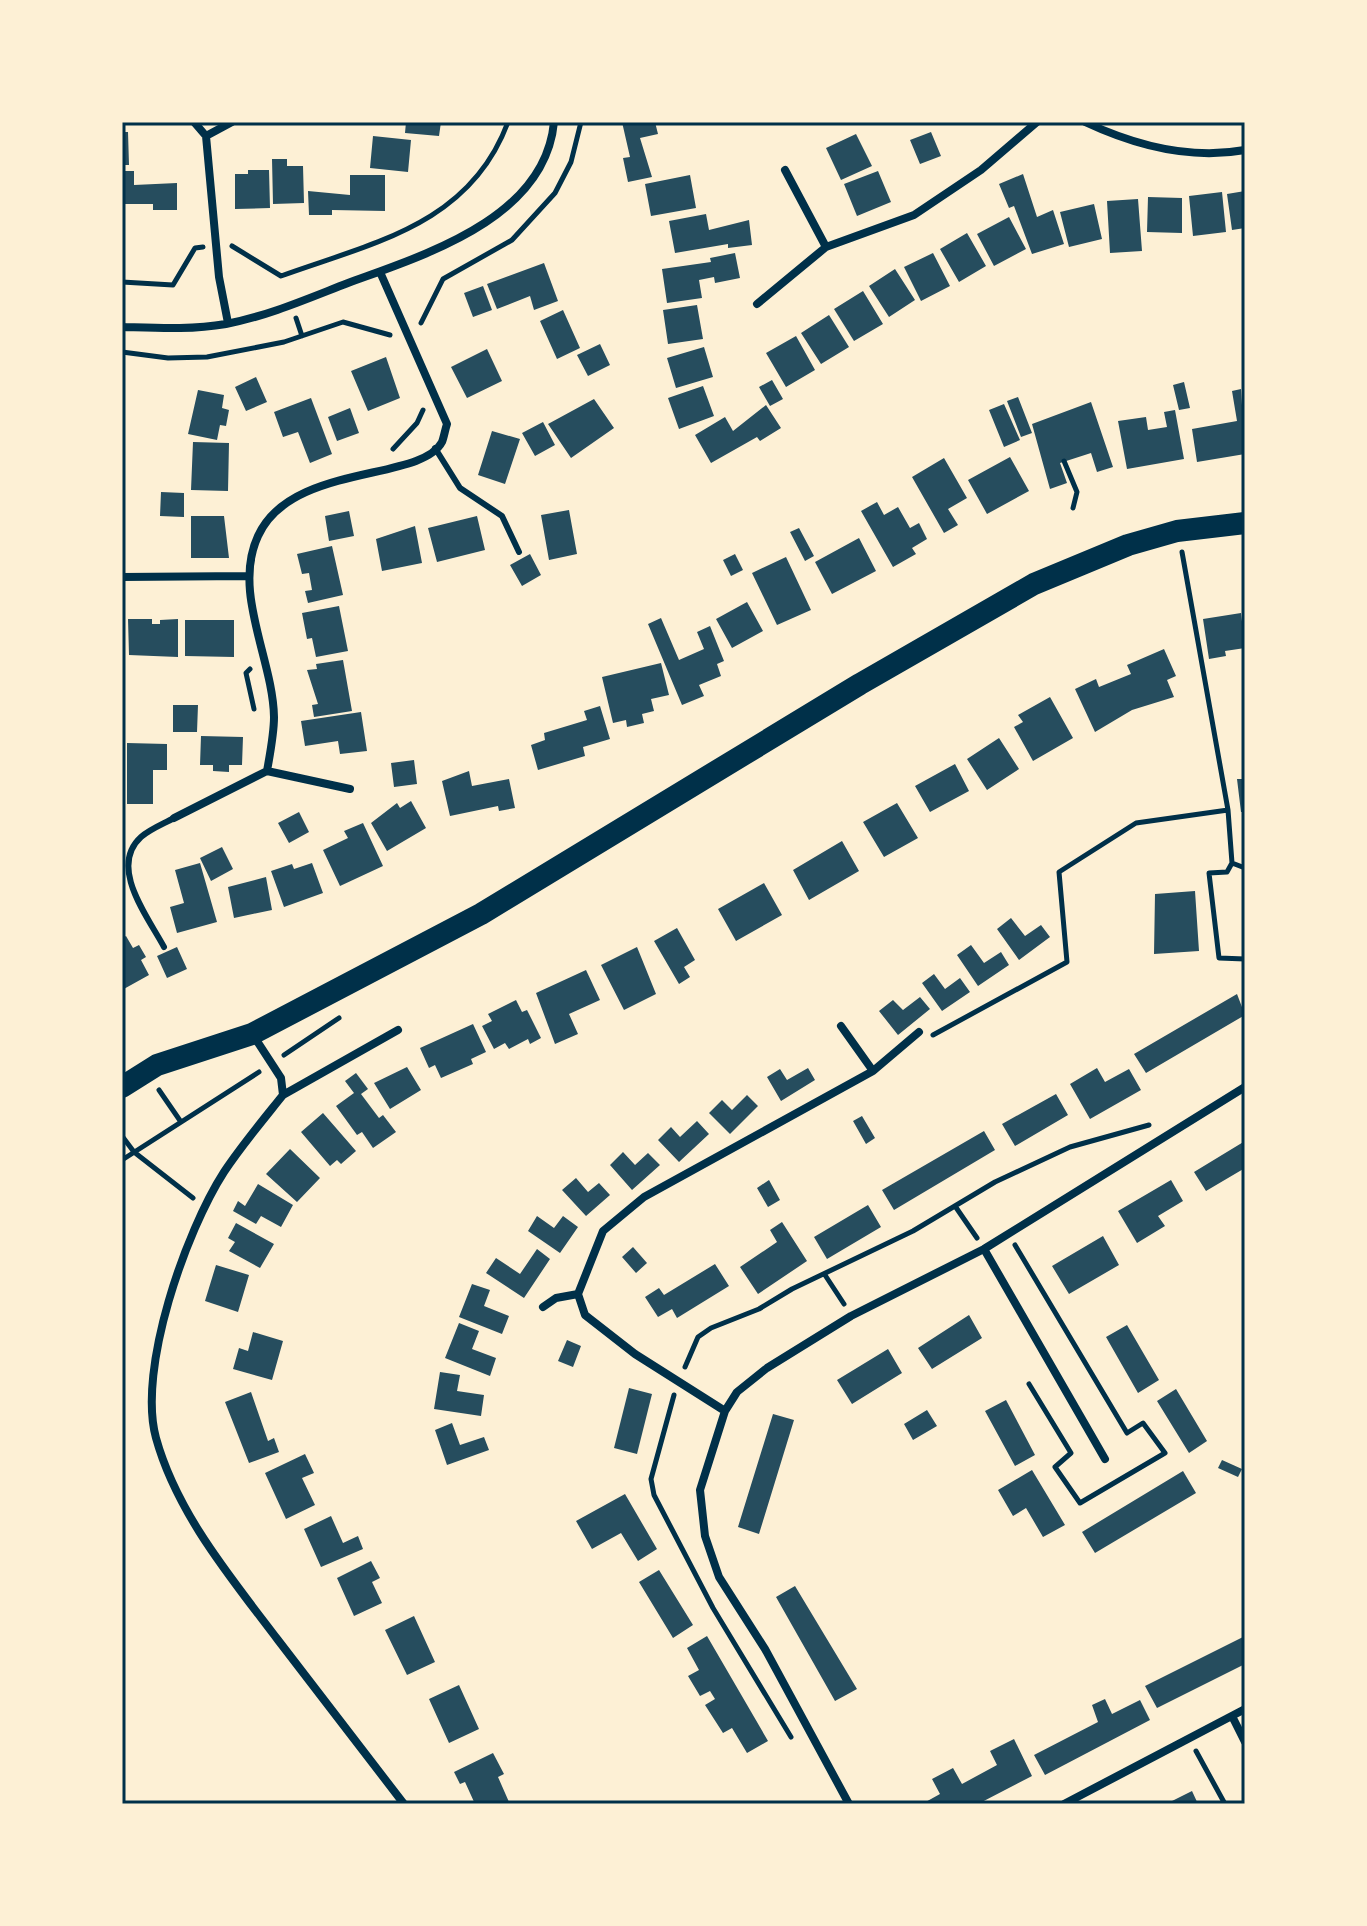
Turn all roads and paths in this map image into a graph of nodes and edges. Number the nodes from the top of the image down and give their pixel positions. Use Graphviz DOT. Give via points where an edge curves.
graph roads {
  1 [pos="194,122"];
  2 [pos="232,122"];
  3 [pos="508,122"];
  4 [pos="554,122"];
  5 [pos="1037,122"];
  6 [pos="1085,122"];
  7 [pos="206,136"];
  8 [pos="1245,150"];
  9 [pos="785,170"];
  10 [pos="216,245"];
  11 [pos="826,247"];
  12 [pos="380,272"];
  13 [pos="122,282"];
  14 [pos="757,304"];
  15 [pos="228,323"];
  16 [pos="122,327"];
  17 [pos="435,393"];
  18 [pos="435,448"];
  19 [pos="1064,461"];
  20 [pos="397,465"];
  21 [pos="1073,508"];
  22 [pos="1245,523"];
  23 [pos="1177,531"];
  24 [pos="519,552"];
  25 [pos="248,576"];
  26 [pos="122,577"];
  27 [pos="267,771"];
  28 [pos="350,789"];
  29 [pos="1228,810"];
  30 [pos="174,818"];
  31 [pos="1232,863"];
  32 [pos="1245,868"];
  33 [pos="164,947"];
  34 [pos="1245,959"];
  35 [pos="349,1012"];
  36 [pos="841,1026"];
  37 [pos="398,1030"];
  38 [pos="919,1032"];
  39 [pos="252,1034"];
  40 [pos="272,1063"];
  41 [pos="122,1065"];
  42 [pos="873,1071"];
  43 [pos="156,1074"];
  44 [pos="122,1087"];
  45 [pos="1245,1087"];
  46 [pos="283,1095"];
  47 [pos="181,1122"];
  48 [pos="1152,1124"];
  49 [pos="122,1136"];
  50 [pos="134,1152"];
  51 [pos="122,1160"];
  52 [pos="955,1206"];
  53 [pos="205,1207"];
  54 [pos="984,1249"];
  55 [pos="825,1275"];
  56 [pos="578,1294"];
  57 [pos="543,1307"];
  58 [pos="851,1316"];
  59 [pos="679,1382"];
  60 [pos="725,1411"];
  61 [pos="1105,1459"];
  62 [pos="1245,1709"];
  63 [pos="1232,1716"];
  64 [pos="1189,1739"];
  65 [pos="792,1740"];
  66 [pos="1245,1742"];
  67 [pos="404,1804"];
  68 [pos="849,1804"];
  69 [pos="1064,1804"];
  70 [pos="1225,1804"];
  1 -- 7 [label="street"];
  2 -- 7 [label="street"];
  3 -- 10 [label="path" via="475,175 437,215 417,227 281,276 229,244"];
  4 -- 12 [label="street" via="541,162 496,217"];
  5 -- 11 [label="street" via="981,170 914,215"];
  6 -- 8 [label="street" via="1136,142 1187,153"];
  7 -- 10 [label="street"];
  9 -- 11 [label="street"];
  10 -- 13 [label="path" via="195,248 173,285"];
  10 -- 15 [label="street"];
  11 -- 14 [label="street"];
  12 -- 15 [label="street"];
  12 -- 17 [label="street"];
  15 -- 16 [label="street" via="187,329"];
  17 -- 18 [label="street" via="447,424"];
  17 -- 20 [label="path" via="392,450"];
  18 -- 20 [label="street"];
  18 -- 24 [label="lane" via="460,488 502,516"];
  19 -- 21 [label="path" via="1077,492"];
  20 -- 25 [label="street" via="301,493 277,508 257,538"];
  22 -- 23 [label="highway"];
  23 -- 29 [label="path"];
  23 -- 39 [label="highway" via="1113,549 974,616 481,914"];
  25 -- 26 [label="street"];
  25 -- 27 [label="street" via="274,713"];
  27 -- 28 [label="street"];
  27 -- 30 [label="street"];
  29 -- 31 [label="path"];
  29 -- 38 [label="path" via="1136,823 1059,872 1067,962 924,1040"];
  30 -- 33 [label="lane" via="135,844 127,872"];
  31 -- 32 [label="path"];
  31 -- 34 [label="path" via="1227,872 1209,873 1219,958"];
  35 -- 40 [label="path"];
  36 -- 42 [label="street"];
  37 -- 46 [label="street"];
  38 -- 42 [label="street"];
  39 -- 40 [label="street"];
  39 -- 43 [label="highway"];
  40 -- 46 [label="street"];
  40 -- 47 [label="path"];
  41 -- 43 [label="highway"];
  42 -- 56 [label="street" via="644,1197 603,1231"];
  43 -- 44 [label="highway"];
  43 -- 47 [label="path"];
  45 -- 54 [label="street"];
  46 -- 53 [label="street" via="223,1174"];
  47 -- 50 [label="path"];
  48 -- 52 [label="path" via="1070,1147"];
  49 -- 50 [label="path"];
  50 -- 51 [label="path"];
  50 -- 53 [label="path"];
  52 -- 54 [label="path"];
  52 -- 55 [label="path"];
  53 -- 67 [label="street" via="165,1309 154,1396 155,1436 171,1477 225,1572"];
  54 -- 58 [label="street"];
  54 -- 61 [label="street"];
  55 -- 58 [label="path"];
  55 -- 59 [label="path" via="698,1337"];
  56 -- 57 [label="street"];
  56 -- 59 [label="street" via="585,1315"];
  58 -- 60 [label="street" via="767,1368 737,1392"];
  59 -- 60 [label="street"];
  59 -- 65 [label="path" via="657,1446 654,1495 713,1608"];
  60 -- 68 [label="street" via="700,1490 705,1536 719,1577 765,1649"];
  62 -- 63 [label="street"];
  63 -- 64 [label="street"];
  63 -- 66 [label="street"];
  64 -- 69 [label="street"];
  64 -- 70 [label="path"];
}
